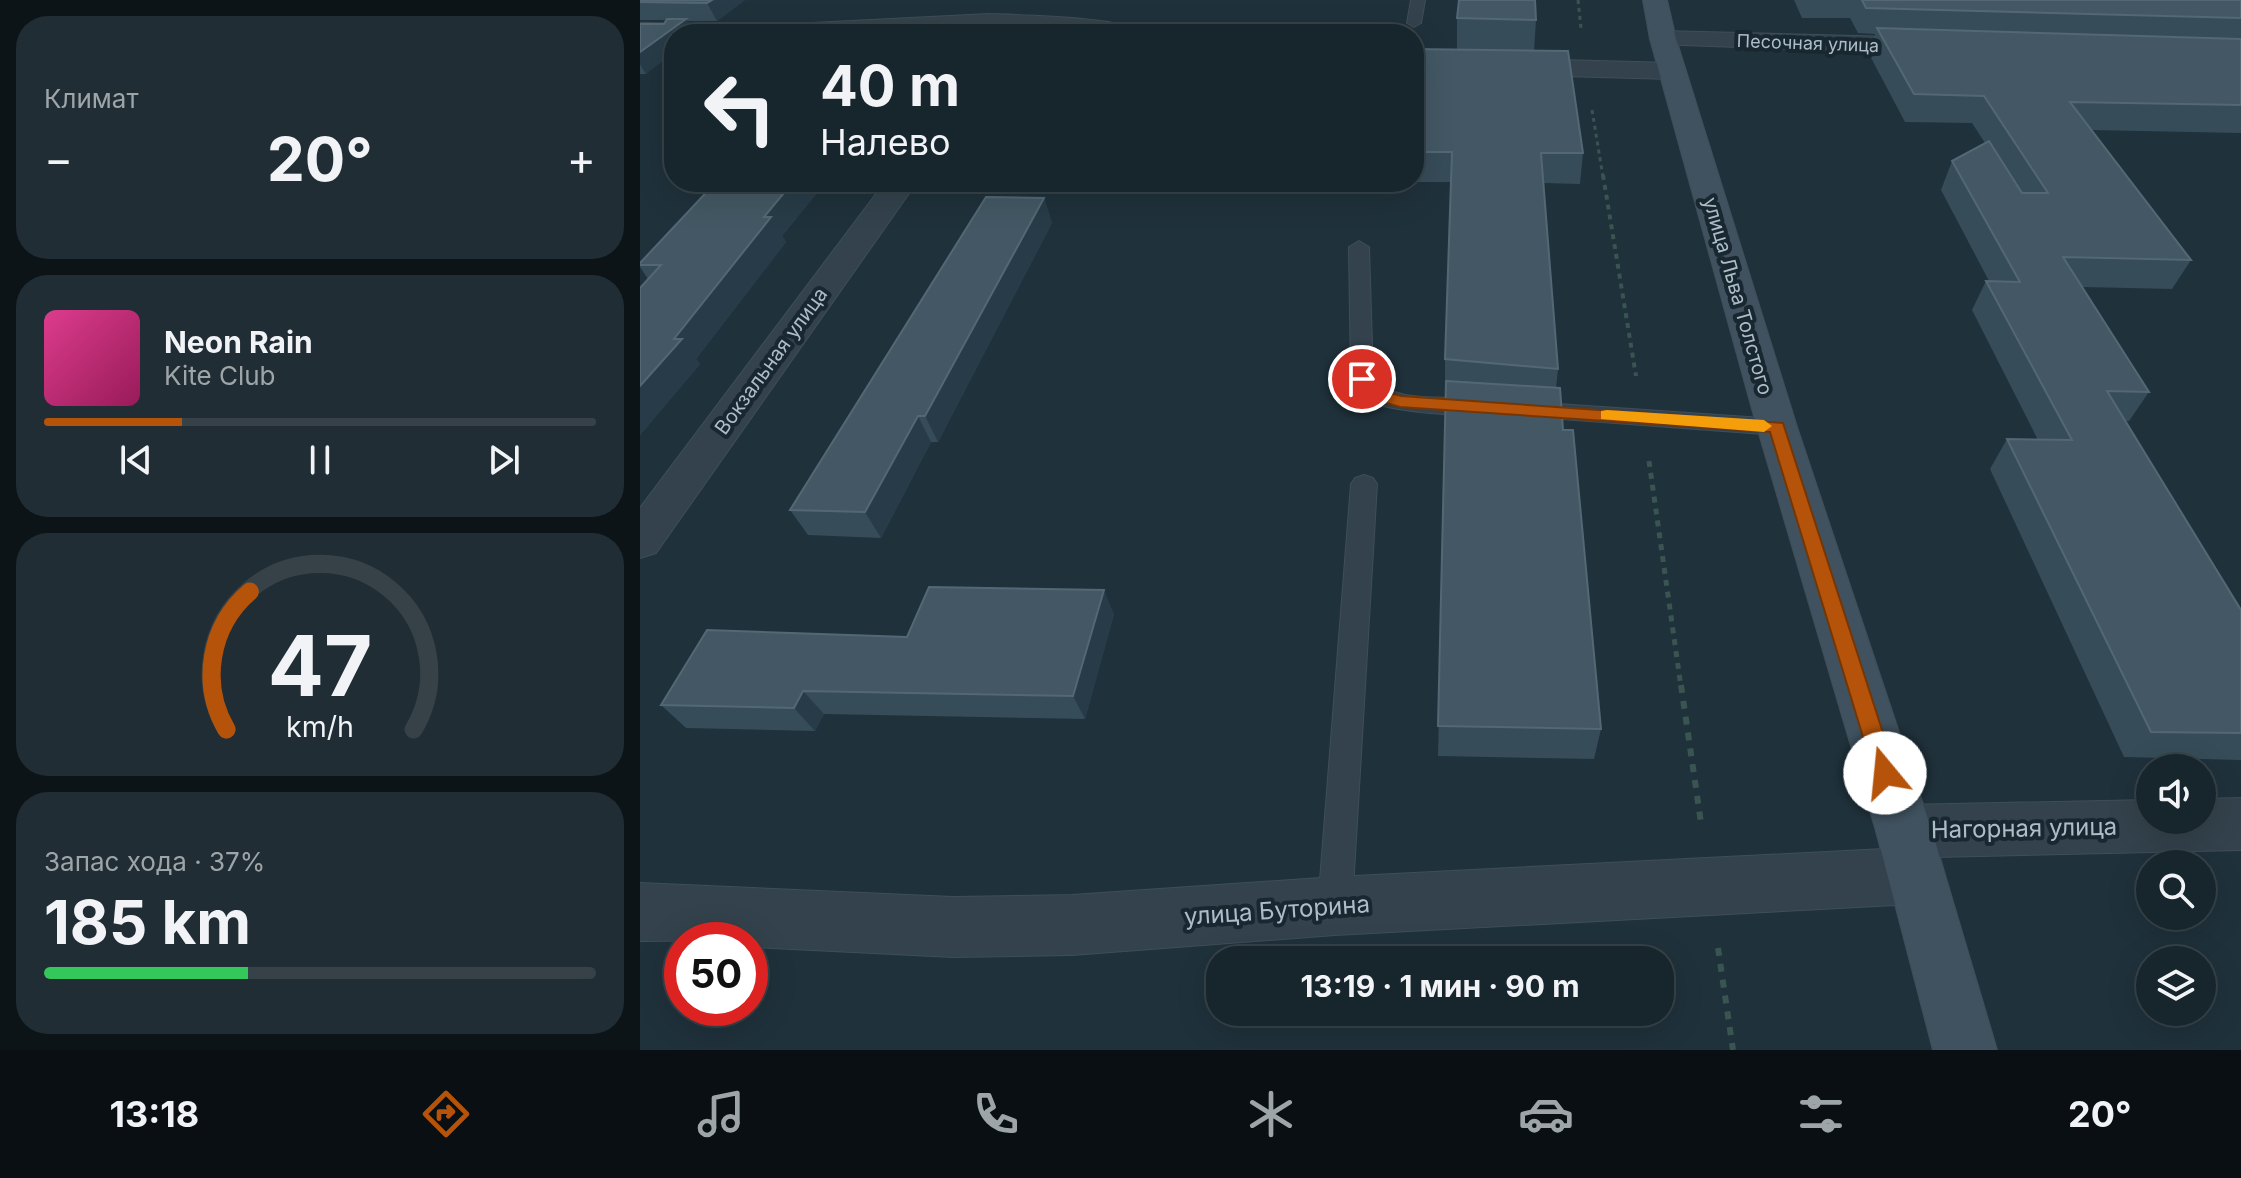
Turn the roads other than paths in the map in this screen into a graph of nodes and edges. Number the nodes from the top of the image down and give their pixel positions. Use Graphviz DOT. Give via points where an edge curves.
graph roads {
  1 [pos="1034,0"];
  2 [pos="1418,0"];
  3 [pos="1414,23"];
  4 [pos="1017,24"];
  5 [pos="640,31"];
  6 [pos="664,31"];
  7 [pos="1663,37"];
  8 [pos="1960,47"];
  9 [pos="1424,63"];
  10 [pos="894,192"];
  11 [pos="1359,247"];
  12 [pos="1777,427"];
  13 [pos="1364,484"];
  14 [pos="640,541"];
  15 [pos="2241,824"];
  16 [pos="1909,853"];
  17 [pos="1335,906"];
  18 [pos="640,912"];
  19 [pos="1965,1050"];
  1 -- 4 [label="street"];
  2 -- 3 [label="lane"];
  5 -- 6 [label="street"];
  7 -- 8 [label="street, Песочная улица"];
  7 -- 9 [label="street, Песочная улица"];
  7 -- 12 [label="main road, улица Льва Толстого"];
  10 -- 14 [label="street, Вокзальная улица"];
  11 -- 12 [label="lane" via="1362,379 1374,394 1400,401"];
  12 -- 16 [label="main road, улица Льва Толстого"];
  13 -- 17 [label="lane"];
  15 -- 16 [label="street, Нагорная улица"];
  16 -- 17 [label="street, улица Буторина"];
  16 -- 19 [label="main road, улица Льва Толстого"];
  17 -- 18 [label="street, улица Буторина" via="1072,925 953,927"];
}
